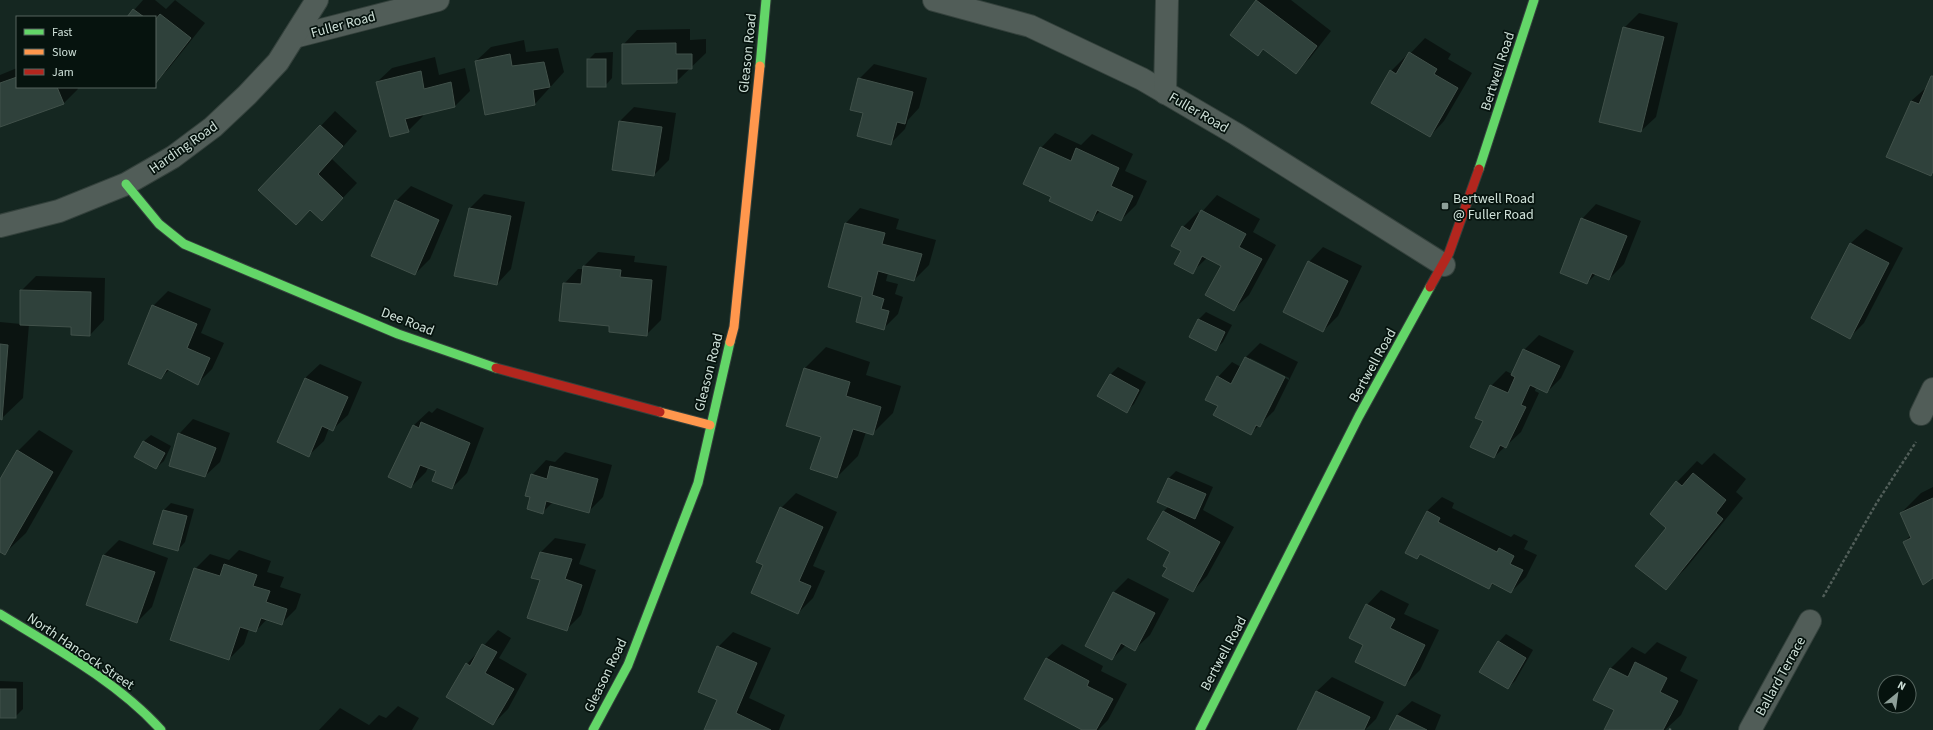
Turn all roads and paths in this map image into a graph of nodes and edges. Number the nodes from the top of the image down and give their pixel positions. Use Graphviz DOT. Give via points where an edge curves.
graph roads {
  1 [pos="317,0"];
  2 [pos="438,0"];
  3 [pos="766,0"];
  4 [pos="934,0"];
  5 [pos="1167,0"];
  6 [pos="1534,0"];
  7 [pos="294,37"];
  8 [pos="1166,93"];
  9 [pos="126,184"];
  10 [pos="0,226"];
  11 [pos="1444,265"];
  12 [pos="1933,389"];
  13 [pos="1921,414"];
  14 [pos="710,425"];
  15 [pos="0,614"];
  16 [pos="1810,621"];
  17 [pos="161,730"];
  18 [pos="593,730"];
  19 [pos="1200,730"];
  20 [pos="1750,730"];
  1 -- 7 [label="street, Harding Road"];
  2 -- 7 [label="street, Fuller Road"];
  3 -- 14 [label="street, Gleason Road" via="734,327"];
  4 -- 8 [label="street, Fuller Road" via="1030,26"];
  5 -- 8 [label="street"];
  6 -- 11 [label="street, Bertwell Road" via="1472,190"];
  7 -- 9 [label="street, Harding Road" via="278,62 248,95 213,127 173,157"];
  8 -- 11 [label="street, Fuller Road"];
  9 -- 10 [label="street, Harding Road" via="60,211"];
  9 -- 14 [label="street, Dee Road" via="151,217 166,232 184,244 398,334 482,364"];
  11 -- 19 [label="street, Bertwell Road" via="1356,422"];
  12 -- 13 [label="street"];
  13 -- 16 [label="path" via="1917,440 1876,504"];
  14 -- 18 [label="street, Gleason Road" via="698,483 628,665"];
  15 -- 17 [label="street, North Hancock Street" via="76,661 125,697"];
  16 -- 20 [label="street, Ballard Terrace"];
}
